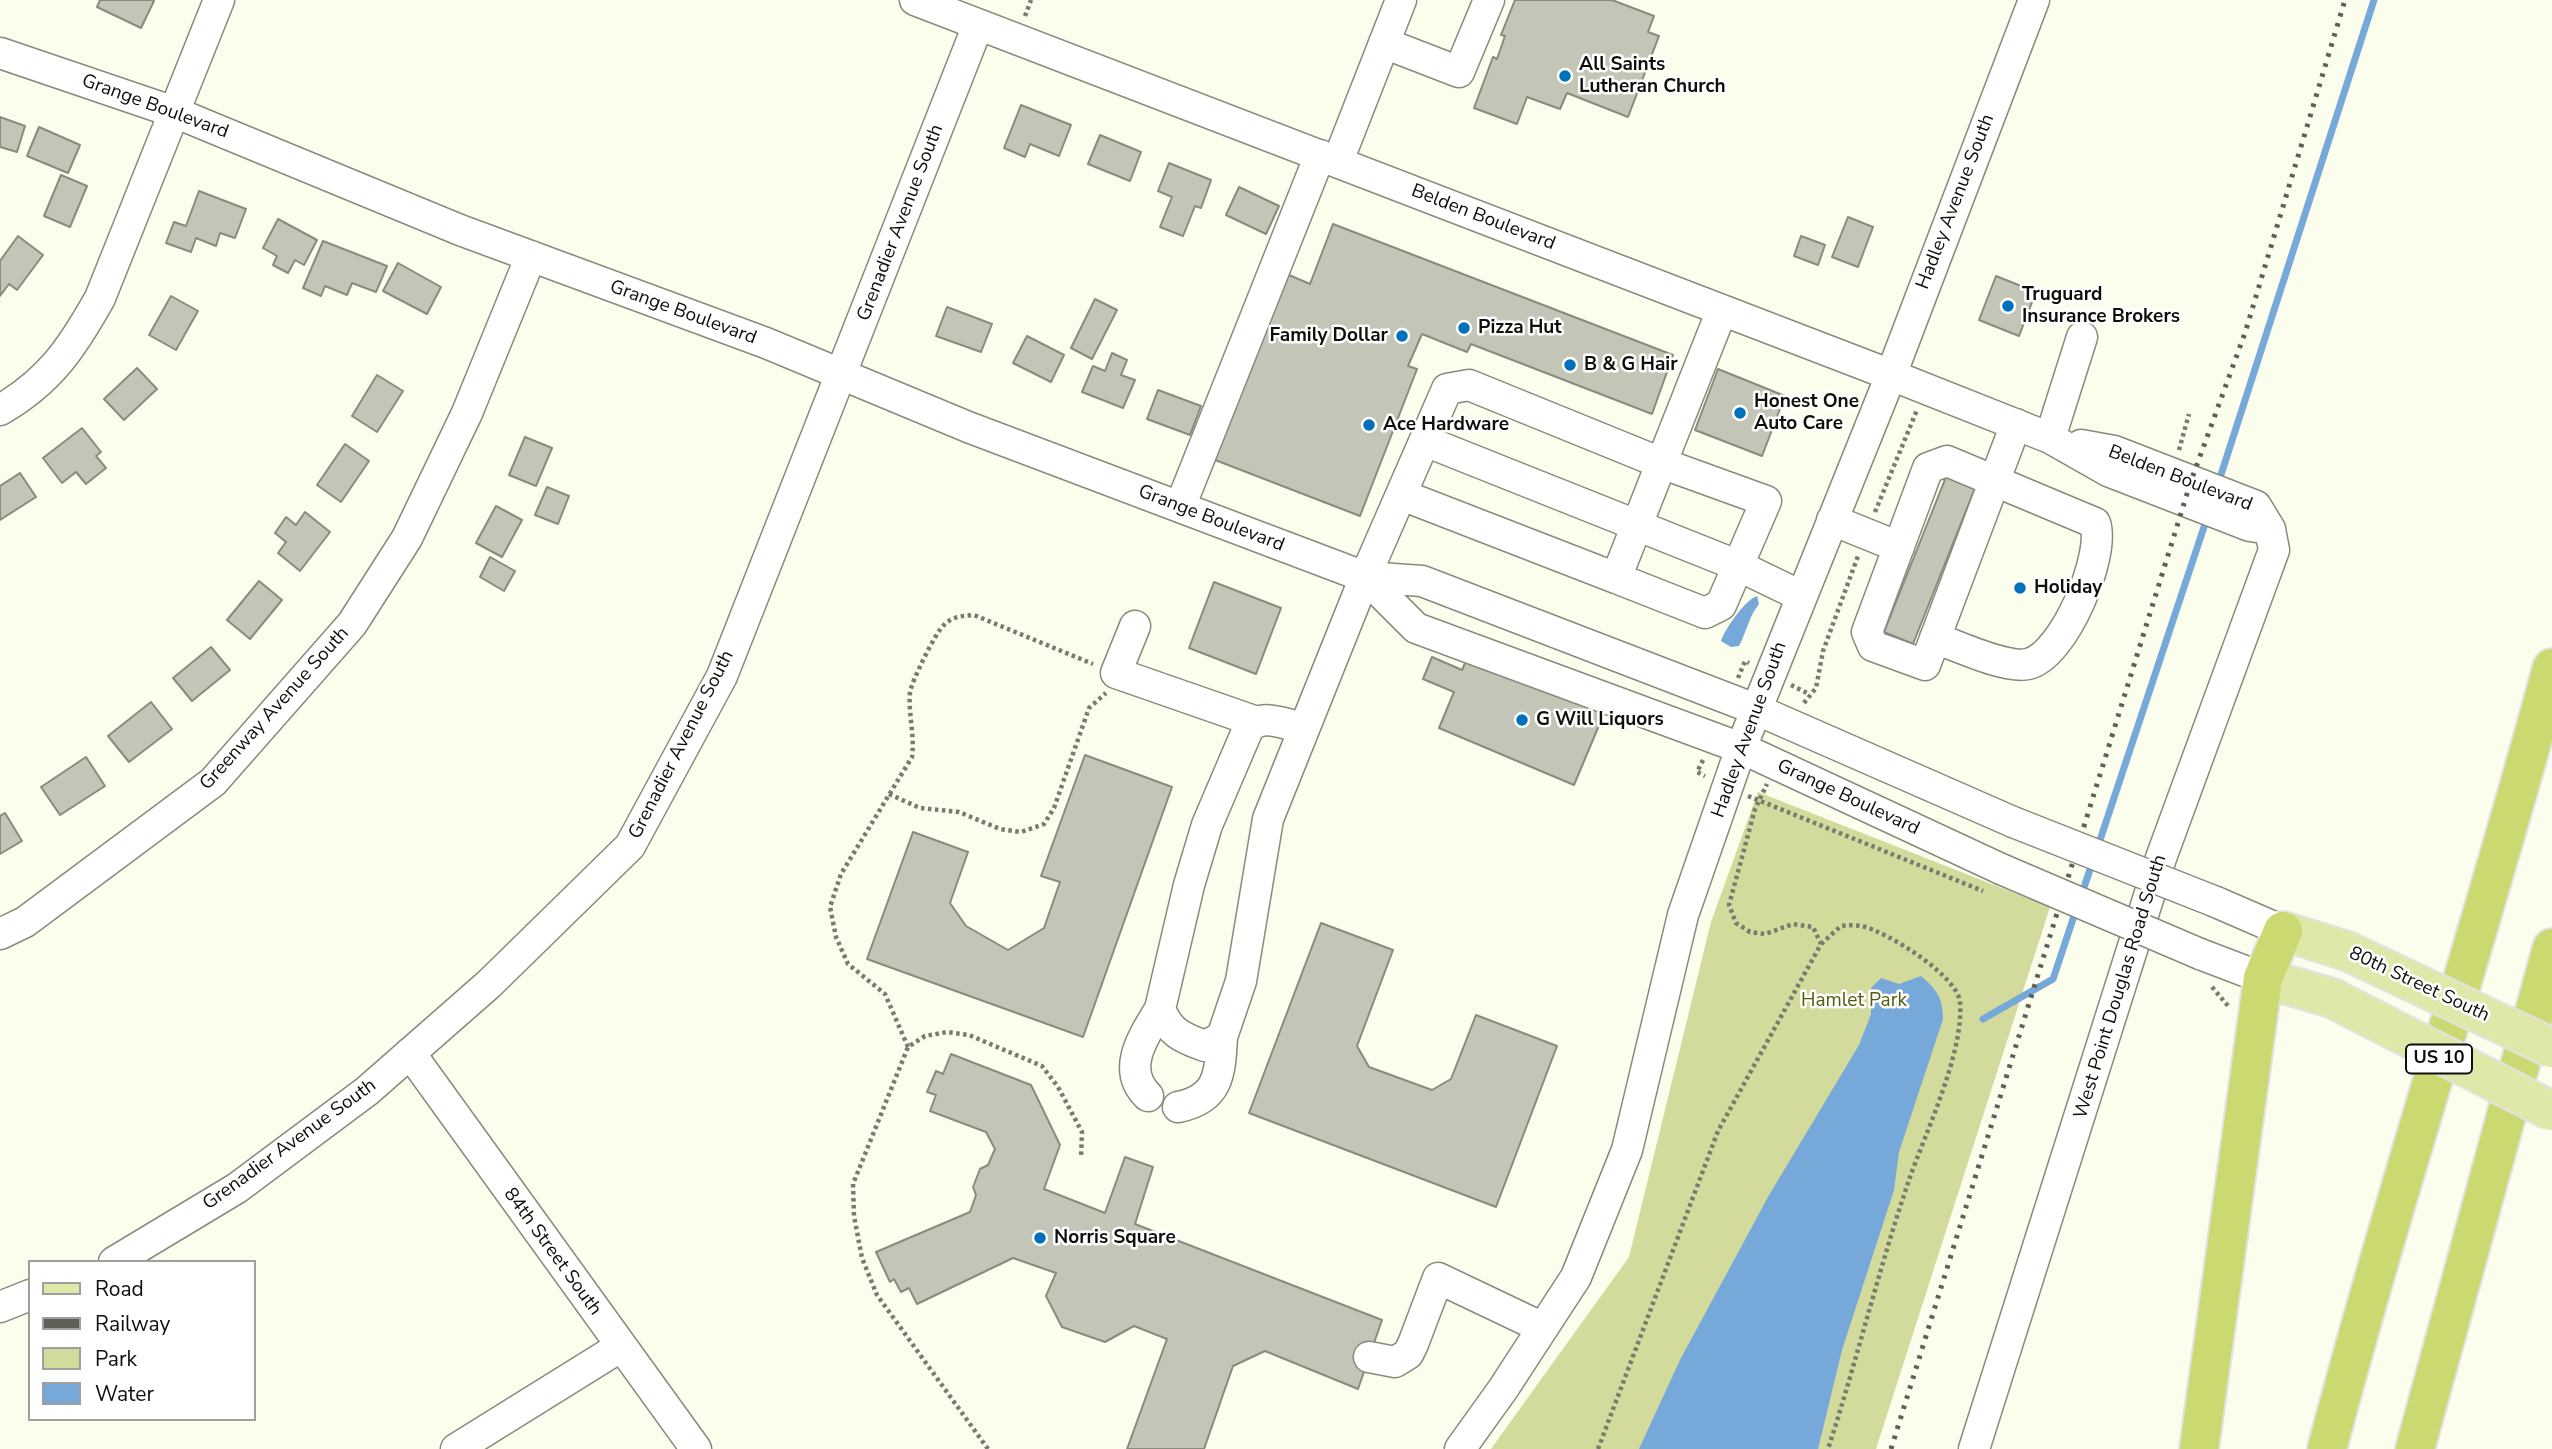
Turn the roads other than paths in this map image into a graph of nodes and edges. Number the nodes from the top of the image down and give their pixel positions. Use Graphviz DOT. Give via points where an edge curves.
graph roads {
  1 [pos="219,0"];
  2 [pos="915,0"];
  3 [pos="1401,0"];
  4 [pos="1489,0"];
  5 [pos="2034,0"];
  6 [pos="978,25"];
  7 [pos="1384,43"];
  8 [pos="0,53"];
  9 [pos="174,112"];
  10 [pos="1329,158"];
  11 [pos="531,256"];
  12 [pos="1722,310"];
  13 [pos="2082,337"];
  14 [pos="841,375"];
  15 [pos="1891,375"];
  16 [pos="0,410"];
  17 [pos="2016,425"];
  18 [pos="2050,438"];
  19 [pos="1425,440"];
  20 [pos="1661,463"];
  21 [pos="1994,481"];
  22 [pos="1402,495"];
  23 [pos="1180,508"];
  24 [pos="1832,520"];
  25 [pos="1636,525"];
  26 [pos="2270,529"];
  27 [pos="1899,547"];
  28 [pos="1739,566"];
  29 [pos="1365,577"];
  30 [pos="1616,578"];
  31 [pos="1801,596"];
  32 [pos="1135,626"];
  33 [pos="1935,638"];
  34 [pos="2552,668"];
  35 [pos="1755,709"];
  36 [pos="1254,720"];
  37 [pos="1302,728"];
  38 [pos="1741,748"];
  39 [pos="2283,931"];
  40 [pos="0,934"];
  41 [pos="2552,948"];
  42 [pos="2263,978"];
  43 [pos="1160,1009"];
  44 [pos="1222,1037"];
  45 [pos="2552,1048"];
  46 [pos="410,1053"];
  47 [pos="1148,1096"];
  48 [pos="1178,1107"];
  49 [pos="2552,1111"];
  50 [pos="117,1260"];
  51 [pos="28,1296"];
  52 [pos="0,1307"];
  53 [pos="1543,1328"];
  54 [pos="620,1347"];
  55 [pos="1369,1357"];
  56 [pos="456,1449"];
  57 [pos="696,1449"];
  58 [pos="1460,1449"];
  59 [pos="1974,1449"];
  60 [pos="2199,1449"];
  61 [pos="2327,1449"];
  62 [pos="2415,1449"];
  1 -- 9 [label="street"];
  2 -- 6 [label="street, Belden Boulevard"];
  3 -- 7 [label="street"];
  4 -- 7 [label="street" via="1460,72"];
  5 -- 15 [label="street, Hadley Avenue South"];
  6 -- 10 [label="street, Belden Boulevard"];
  6 -- 14 [label="street, Grenadier Avenue South"];
  7 -- 10 [label="street"];
  8 -- 9 [label="street, Grange Boulevard"];
  9 -- 11 [label="street, Grange Boulevard"];
  9 -- 16 [label="street" via="100,298 76,342 47,377"];
  10 -- 12 [label="street, Belden Boulevard"];
  10 -- 23 [label="street"];
  11 -- 14 [label="street, Grange Boulevard"];
  11 -- 40 [label="street, Greenway Avenue South" via="461,426 407,538 352,624 213,782 24,922"];
  12 -- 15 [label="street, Belden Boulevard"];
  12 -- 20 [label="street"];
  13 -- 18 [label="street"];
  14 -- 23 [label="street, Grange Boulevard"];
  14 -- 46 [label="street, Grenadier Avenue South" via="722,676 630,846 489,984"];
  15 -- 17 [label="street, Belden Boulevard"];
  15 -- 24 [label="street, Hadley Avenue South"];
  17 -- 18 [label="street, Belden Boulevard"];
  17 -- 21 [label="street"];
  18 -- 26 [label="street, Belden Boulevard" via="2108,471 2250,526"];
  18 -- 26 [label="street, Belden Boulevard" via="2114,452 2256,506"];
  19 -- 20 [label="street" via="1447,389 1469,385"];
  19 -- 22 [label="street"];
  19 -- 25 [label="street"];
  20 -- 25 [label="street"];
  20 -- 28 [label="street" via="1766,501"];
  21 -- 27 [label="street" via="1947,461 1928,468"];
  21 -- 33 [label="street"];
  21 -- 33 [label="street" via="2095,523 2099,534 2094,560 2074,614 2041,659 2028,664 2013,665"];
  22 -- 29 [label="street"];
  22 -- 30 [label="street"];
  23 -- 29 [label="street, Grange Boulevard"];
  24 -- 27 [label="street"];
  24 -- 31 [label="street, Hadley Avenue South"];
  25 -- 28 [label="street"];
  25 -- 30 [label="street"];
  26 -- 59 [label="street, West Point Douglas Road South" via="2274,550 2161,858"];
  27 -- 33 [label="street" via="1867,632 1873,646 1925,665"];
  28 -- 30 [label="street" via="1720,605 1705,613"];
  28 -- 31 [label="street"];
  29 -- 35 [label="street, Grange Boulevard" via="1422,582"];
  29 -- 37 [label="street"];
  29 -- 38 [label="street, Grange Boulevard" via="1416,628"];
  31 -- 35 [label="street, Hadley Avenue South"];
  32 -- 36 [label="street" via="1116,673"];
  34 -- 61 [label="highway, US 10" via="2518,797 2361,1318"];
  35 -- 38 [label="street, Hadley Avenue South"];
  35 -- 39 [label="street, Grange Boulevard, bridge" via="2013,822"];
  36 -- 37 [label="street"];
  36 -- 43 [label="street" via="1207,825"];
  37 -- 44 [label="street" via="1268,819 1241,981"];
  38 -- 42 [label="street, Grange Boulevard, bridge" via="2001,869"];
  38 -- 53 [label="street, Hadley Avenue South" via="1684,915 1627,1150 1576,1277"];
  39 -- 42 [label="highway"];
  39 -- 45 [label="main road, 80th Street South, bridge" via="2347,951"];
  41 -- 62 [label="highway"];
  42 -- 49 [label="main road, bridge" via="2332,999"];
  42 -- 60 [label="highway"];
  43 -- 44 [label="street" via="1166,1025 1179,1036 1205,1046"];
  43 -- 47 [label="street" via="1135,1059 1135,1074"];
  44 -- 48 [label="street" via="1217,1078 1208,1096"];
  46 -- 50 [label="street, Grenadier Avenue South" via="367,1091 237,1188"];
  46 -- 54 [label="street, 84th Street South"];
  51 -- 52 [label="street"];
  53 -- 55 [label="street" via="1438,1278 1408,1354 1395,1362"];
  53 -- 58 [label="street, Hadley Avenue South"];
  54 -- 56 [label="street"];
  54 -- 57 [label="street, 84th Street South"];
}
